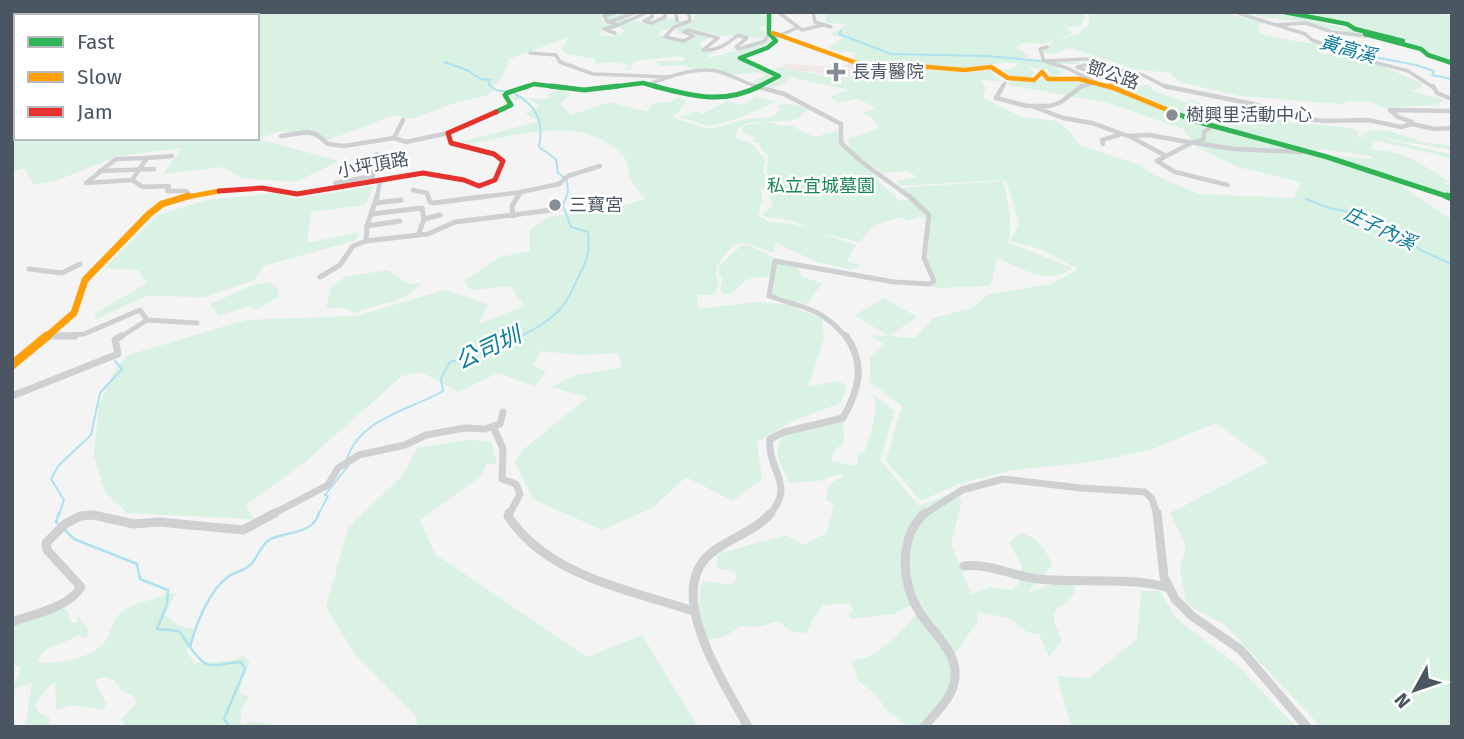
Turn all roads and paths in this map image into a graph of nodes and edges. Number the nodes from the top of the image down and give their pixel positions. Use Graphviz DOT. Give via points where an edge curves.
graph roads {
  1 [pos="617,12"];
  2 [pos="650,12"];
  3 [pos="665,12"];
  4 [pos="677,12"];
  5 [pos="685,12"];
  6 [pos="769,12"];
  7 [pos="778,12"];
  8 [pos="813,12"];
  9 [pos="1235,12"];
  10 [pos="1284,12"];
  11 [pos="634,13"];
  12 [pos="604,14"];
  13 [pos="677,21"];
  14 [pos="608,22"];
  15 [pos="815,22"];
  16 [pos="618,25"];
  17 [pos="823,25"];
  18 [pos="1275,25"];
  19 [pos="797,27"];
  20 [pos="831,27"];
  21 [pos="1290,30"];
  22 [pos="769,32"];
  23 [pos="1282,32"];
  24 [pos="615,33"];
  25 [pos="778,36"];
  26 [pos="1366,36"];
  27 [pos="1312,41"];
  28 [pos="1048,47"];
  29 [pos="530,53"];
  30 [pos="1044,61"];
  31 [pos="1097,62"];
  32 [pos="1452,63"];
  33 [pos="671,77"];
  34 [pos="1006,83"];
  35 [pos="1094,83"];
  36 [pos="649,84"];
  37 [pos="759,87"];
  38 [pos="1125,93"];
  39 [pos="1452,99"];
  40 [pos="1036,107"];
  41 [pos="1027,110"];
  42 [pos="1435,110"];
  43 [pos="403,120"];
  44 [pos="1417,125"];
  45 [pos="1212,126"];
  46 [pos="1452,128"];
  47 [pos="448,133"];
  48 [pos="1121,135"];
  49 [pos="281,136"];
  50 [pos="1130,136"];
  51 [pos="394,138"];
  52 [pos="1194,142"];
  53 [pos="1103,144"];
  54 [pos="1294,148"];
  55 [pos="377,153"];
  56 [pos="172,156"];
  57 [pos="1166,156"];
  58 [pos="147,158"];
  59 [pos="600,166"];
  60 [pos="140,168"];
  61 [pos="154,169"];
  62 [pos="100,171"];
  63 [pos="375,179"];
  64 [pos="132,180"];
  65 [pos="335,183"];
  66 [pos="1228,185"];
  67 [pos="413,190"];
  68 [pos="521,192"];
  69 [pos="190,195"];
  70 [pos="1452,198"];
  71 [pos="401,200"];
  72 [pos="375,203"];
  73 [pos="558,203"];
  74 [pos="372,214"];
  75 [pos="440,215"];
  76 [pos="513,216"];
  77 [pos="424,219"];
  78 [pos="400,221"];
  79 [pos="366,226"];
  80 [pos="419,233"];
  81 [pos="366,241"];
  82 [pos="97,268"];
  83 [pos="29,269"];
  84 [pos="320,277"];
  85 [pos="148,320"];
  86 [pos="197,323"];
  87 [pos="48,336"];
  88 [pos="12,365"];
  89 [pos="12,396"];
  90 [pos="503,412"];
  91 [pos="493,426"];
  92 [pos="964,566"];
  93 [pos="1167,587"];
  94 [pos="692,611"];
  95 [pos="12,622"];
  96 [pos="748,727"];
  97 [pos="924,727"];
  98 [pos="1307,727"];
  1 -- 12 [label="street"];
  2 -- 3 [label="street" via="652,17 644,22 655,22 665,17"];
  2 -- 16 [label="street"];
  4 -- 13 [label="street"];
  5 -- 22 [label="street" via="690,21 674,27 665,37 685,40 693,36 684,32 688,30 718,38 706,51 723,47 738,35 747,38 736,47 740,49 767,40"];
  6 -- 22 [label="street"];
  7 -- 19 [label="street"];
  8 -- 15 [label="street"];
  9 -- 18 [label="street"];
  10 -- 26 [label="street" via="1347,24 1404,42"];
  11 -- 14 [label="street"];
  12 -- 14 [label="street"];
  14 -- 16 [label="street"];
  15 -- 17 [label="street"];
  15 -- 19 [label="street"];
  16 -- 24 [label="street" via="604,29"];
  17 -- 19 [label="street"];
  17 -- 20 [label="street"];
  18 -- 21 [label="street"];
  18 -- 26 [label="street" via="1306,23"];
  19 -- 25 [label="street"];
  21 -- 23 [label="street"];
  21 -- 27 [label="street"];
  21 -- 39 [label="street" via="1408,71"];
  22 -- 25 [label="street, 鄧公路"];
  22 -- 37 [label="street" via="774,43 740,58 779,76"];
  25 -- 35 [label="street, 鄧公路" via="865,66 991,67 1012,79 1034,80 1042,72 1048,79 1063,76"];
  26 -- 32 [label="street" via="1421,49"];
  28 -- 30 [label="street" via="1040,49"];
  29 -- 33 [label="street" via="556,55 561,62 593,74"];
  30 -- 31 [label="street"];
  30 -- 35 [label="street"];
  31 -- 38 [label="street" via="1077,67 1107,79"];
  31 -- 44 [label="street" via="1174,89 1258,105 1287,117"];
  33 -- 36 [label="street"];
  33 -- 37 [label="street" via="718,71"];
  34 -- 40 [label="street" via="996,98"];
  35 -- 38 [label="street, 鄧公路"];
  35 -- 40 [label="street" via="1081,85 1059,103"];
  36 -- 37 [label="street" via="699,98 742,95"];
  36 -- 47 [label="street" via="584,90 529,85 505,95 512,103 508,107"];
  37 -- 94 [label="street" via="784,94 841,124 841,143 848,151 929,215 924,258 933,281 910,284 775,261 769,296 820,313 852,340 859,367 855,403 843,418 770,439 769,451 783,488 780,503 766,519 706,558 697,572"];
  38 -- 45 [label="street, 鄧公路"];
  40 -- 41 [label="street"];
  40 -- 48 [label="street"];
  42 -- 44 [label="street" via="1452,111 1390,110"];
  43 -- 51 [label="street"];
  44 -- 46 [label="street"];
  45 -- 52 [label="street" via="1203,139"];
  45 -- 54 [label="street, 鄧公路"];
  47 -- 51 [label="street" via="406,142"];
  47 -- 63 [label="street, 小坪頂路" via="451,143 500,158 495,180 479,186 423,173"];
  48 -- 50 [label="street"];
  48 -- 53 [label="street" via="1102,139"];
  49 -- 51 [label="street" via="308,132 328,144 344,146"];
  50 -- 52 [label="street"];
  50 -- 57 [label="street"];
  52 -- 54 [label="street" via="1301,152"];
  52 -- 57 [label="street"];
  54 -- 70 [label="street, 鄧公路"];
  55 -- 63 [label="street"];
  56 -- 58 [label="street"];
  57 -- 66 [label="street" via="1157,161 1175,172"];
  58 -- 60 [label="street"];
  58 -- 62 [label="street" via="116,159"];
  59 -- 68 [label="street" via="568,176 559,184"];
  60 -- 61 [label="street"];
  60 -- 62 [label="street"];
  60 -- 64 [label="street"];
  62 -- 64 [label="street" via="86,183"];
  63 -- 65 [label="street"];
  63 -- 69 [label="street, 小坪頂路" via="297,194 262,188"];
  63 -- 72 [label="street" via="381,193"];
  64 -- 69 [label="street" via="143,187 169,186 167,191"];
  67 -- 68 [label="street" via="427,193 434,203"];
  68 -- 76 [label="street" via="512,205"];
  69 -- 82 [label="street, 小坪頂路" via="156,208"];
  71 -- 72 [label="street"];
  72 -- 74 [label="street"];
  73 -- 76 [label="street" via="560,209"];
  74 -- 77 [label="street" via="422,208"];
  74 -- 79 [label="street"];
  75 -- 77 [label="street"];
  76 -- 80 [label="street" via="455,222 428,234"];
  77 -- 80 [label="street"];
  78 -- 79 [label="street"];
  79 -- 81 [label="street"];
  80 -- 81 [label="street"];
  81 -- 84 [label="street" via="353,246 340,265"];
  82 -- 83 [label="street" via="80,262 62,273"];
  82 -- 87 [label="street, 小坪頂路" via="82,285 74,313"];
  85 -- 86 [label="street"];
  85 -- 87 [label="street" via="140,310 97,330 62,339"];
  85 -- 89 [label="street" via="115,340 118,354"];
  87 -- 88 [label="street, 小坪頂路"];
  90 -- 91 [label="street" via="500,424"];
  91 -- 94 [label="street" via="503,449 502,479 516,484 520,494 508,516 512,525 552,555 609,585"];
  91 -- 95 [label="street" via="426,435 405,445 359,455 338,468 328,485 243,530 80,516 61,526 46,542 47,550 81,587 79,593"];
  92 -- 93 [label="street" via="978,563 1018,576 1147,581"];
  93 -- 97 [label="street" via="1157,510 1145,492 998,479 956,494 924,514 908,539 906,573 915,605 950,655 955,678 945,701"];
  93 -- 98 [label="street" via="1196,621 1240,649"];
  94 -- 96 [label="street"];
}
